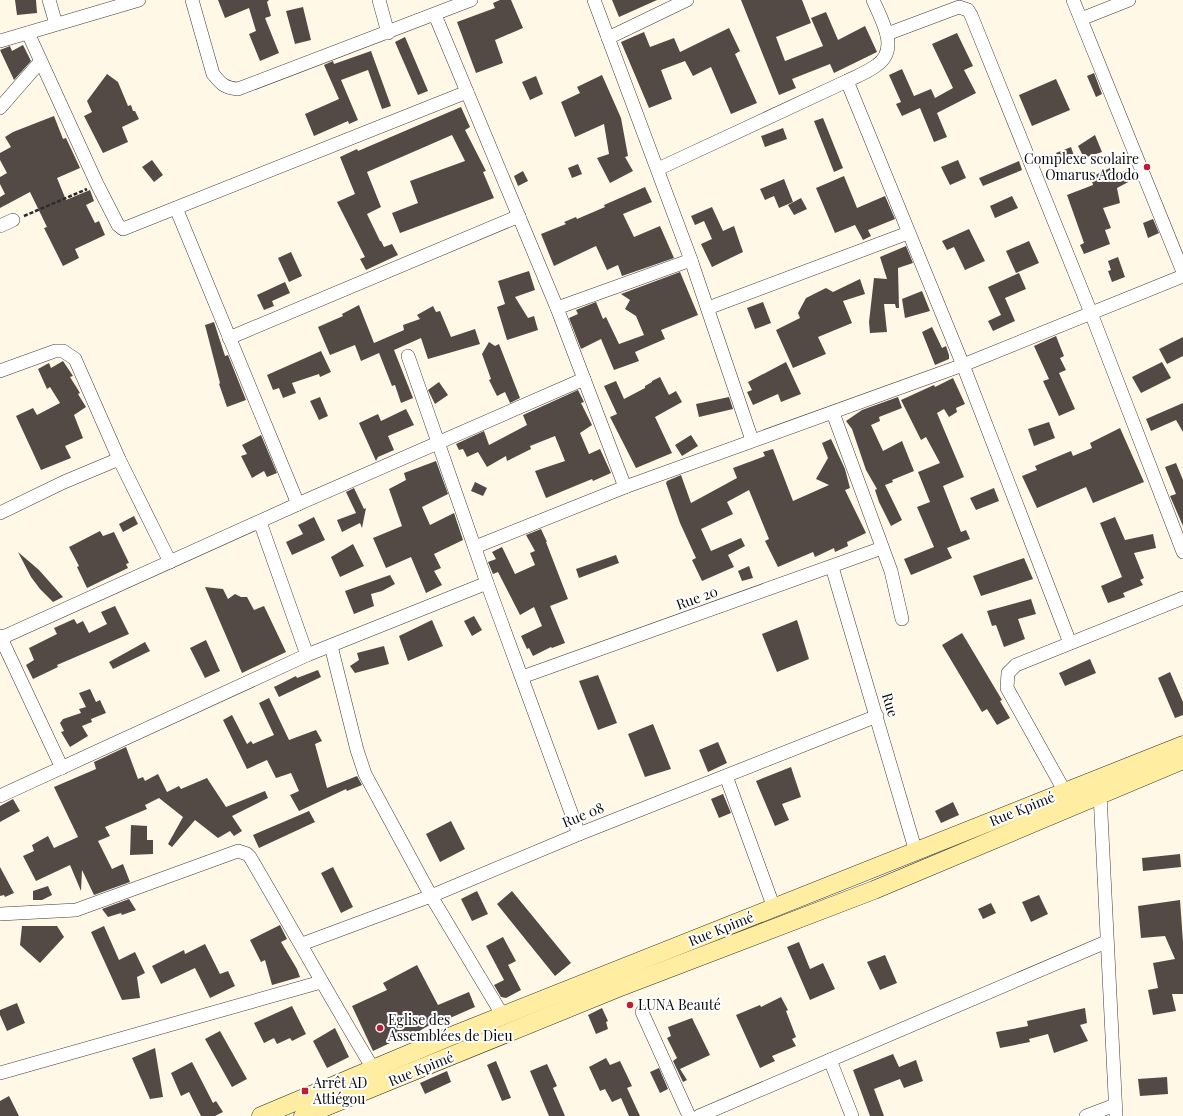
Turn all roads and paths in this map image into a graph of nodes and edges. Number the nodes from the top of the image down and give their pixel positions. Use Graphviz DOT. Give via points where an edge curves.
graph roads {
  1 [pos="49,0"];
  2 [pos="139,0"];
  3 [pos="192,0"];
  4 [pos="379,0"];
  5 [pos="471,0"];
  6 [pos="594,0"];
  7 [pos="687,0"];
  8 [pos="873,0"];
  9 [pos="1073,0"];
  10 [pos="1129,0"];
  11 [pos="435,15"];
  12 [pos="1081,19"];
  13 [pos="56,24"];
  14 [pos="28,33"];
  15 [pos="388,33"];
  16 [pos="887,34"];
  17 [pos="608,38"];
  18 [pos="0,41"];
  19 [pos="40,62"];
  20 [pos="847,81"];
  21 [pos="467,92"];
  22 [pos="0,108"];
  23 [pos="658,169"];
  24 [pos="97,184"];
  25 [pos="176,208"];
  26 [pos="519,216"];
  27 [pos="13,220"];
  28 [pos="0,226"];
  29 [pos="908,233"];
  30 [pos="692,260"];
  31 [pos="1183,272"];
  32 [pos="1183,276"];
  33 [pos="557,308"];
  34 [pos="708,308"];
  35 [pos="1091,313"];
  36 [pos="229,338"];
  37 [pos="408,356"];
  38 [pos="963,365"];
  39 [pos="0,371"];
  40 [pos="584,379"];
  41 [pos="833,413"];
  42 [pos="752,440"];
  43 [pos="439,443"];
  44 [pos="119,459"];
  45 [pos="625,487"];
  46 [pos="298,504"];
  47 [pos="0,513"];
  48 [pos="260,522"];
  49 [pos="475,547"];
  50 [pos="882,548"];
  51 [pos="1183,552"];
  52 [pos="170,562"];
  53 [pos="832,567"];
  54 [pos="486,583"];
  55 [pos="1183,598"];
  56 [pos="902,619"];
  57 [pos="0,637"];
  58 [pos="1070,643"];
  59 [pos="331,646"];
  60 [pos="308,655"];
  61 [pos="522,677"];
  62 [pos="877,716"];
  63 [pos="1183,745"];
  64 [pos="1183,760"];
  65 [pos="62,768"];
  66 [pos="726,776"];
  67 [pos="1065,792"];
  68 [pos="1100,794"];
  69 [pos="0,796"];
  70 [pos="579,834"];
  71 [pos="916,852"];
  72 [pos="430,896"];
  73 [pos="774,908"];
  74 [pos="0,914"];
  75 [pos="1106,942"];
  76 [pos="302,944"];
  77 [pos="321,982"];
  78 [pos="642,1012"];
  79 [pos="503,1016"];
  80 [pos="830,1060"];
  81 [pos="374,1070"];
  82 [pos="0,1073"];
  83 [pos="1116,1110"];
  84 [pos="261,1116"];
  85 [pos="303,1116"];
  86 [pos="689,1116"];
  87 [pos="699,1116"];
  88 [pos="852,1116"];
  89 [pos="1086,1116"];
  1 -- 13 [label="street"];
  2 -- 13 [label="street"];
  3 -- 15 [label="street" via="213,74 227,88 238,89"];
  4 -- 15 [label="street"];
  5 -- 11 [label="street"];
  6 -- 17 [label="street"];
  7 -- 17 [label="street"];
  8 -- 16 [label="street"];
  9 -- 12 [label="street"];
  10 -- 12 [label="street"];
  11 -- 15 [label="street"];
  11 -- 21 [label="street"];
  12 -- 31 [label="street"];
  13 -- 14 [label="street"];
  14 -- 18 [label="street"];
  14 -- 19 [label="street"];
  16 -- 20 [label="street" via="885,58"];
  16 -- 35 [label="street" via="959,7 968,10"];
  17 -- 23 [label="street"];
  19 -- 22 [label="street"];
  19 -- 24 [label="street"];
  20 -- 23 [label="street"];
  20 -- 29 [label="street"];
  21 -- 25 [label="street"];
  21 -- 26 [label="street"];
  23 -- 30 [label="street"];
  24 -- 25 [label="street" via="118,225 123,229"];
  24 -- 27 [label="path" via="34,214"];
  25 -- 36 [label="street"];
  26 -- 33 [label="street"];
  26 -- 36 [label="street"];
  27 -- 28 [label="street"];
  29 -- 34 [label="street"];
  29 -- 38 [label="street"];
  30 -- 33 [label="street"];
  30 -- 34 [label="street"];
  32 -- 35 [label="street"];
  33 -- 40 [label="street"];
  34 -- 42 [label="street"];
  35 -- 38 [label="street"];
  35 -- 51 [label="street"];
  36 -- 46 [label="street"];
  37 -- 43 [label="street"];
  38 -- 41 [label="street"];
  38 -- 58 [label="street"];
  39 -- 44 [label="street" via="55,351 64,351 70,355 75,359"];
  40 -- 43 [label="street"];
  40 -- 45 [label="street"];
  41 -- 42 [label="street"];
  41 -- 50 [label="street"];
  42 -- 45 [label="street"];
  43 -- 46 [label="street"];
  43 -- 49 [label="street"];
  44 -- 47 [label="street"];
  44 -- 52 [label="street"];
  45 -- 49 [label="street"];
  46 -- 48 [label="street"];
  48 -- 52 [label="street"];
  48 -- 60 [label="street"];
  49 -- 54 [label="street"];
  50 -- 53 [label="street, Rue 20"];
  50 -- 56 [label="street" via="895,583"];
  52 -- 57 [label="street"];
  53 -- 61 [label="street, Rue 20"];
  53 -- 62 [label="street, Rue"];
  54 -- 59 [label="street"];
  54 -- 61 [label="street"];
  55 -- 58 [label="street"];
  57 -- 65 [label="street"];
  58 -- 67 [label="street" via="1016,664 1008,673 1006,680 1007,688"];
  59 -- 60 [label="street"];
  59 -- 72 [label="street" via="361,764"];
  60 -- 65 [label="street"];
  61 -- 70 [label="street"];
  62 -- 66 [label="street, Rue 08"];
  62 -- 71 [label="street, Rue"];
  63 -- 67 [label="main road, Rue Kpimé"];
  64 -- 68 [label="main road, Rue Kpimé"];
  65 -- 69 [label="street"];
  66 -- 70 [label="street, Rue 08"];
  66 -- 73 [label="street"];
  67 -- 71 [label="main road, Rue Kpimé"];
  68 -- 75 [label="street"];
  68 -- 85 [label="main road, Rue Kpimé" via="874,890 618,988"];
  70 -- 72 [label="street, Rue 08"];
  71 -- 73 [label="main road, Rue Kpimé"];
  72 -- 76 [label="street, Rue 08"];
  72 -- 79 [label="street"];
  73 -- 79 [label="main road, Rue Kpimé"];
  74 -- 76 [label="street" via="76,910 238,851 250,857"];
  75 -- 80 [label="street"];
  75 -- 83 [label="street"];
  76 -- 77 [label="street"];
  77 -- 81 [label="street"];
  77 -- 82 [label="street"];
  78 -- 86 [label="street"];
  79 -- 81 [label="main road, Rue Kpimé"];
  80 -- 87 [label="street"];
  80 -- 88 [label="street"];
  81 -- 84 [label="main road, Rue Kpimé"];
  83 -- 89 [label="street"];
}
